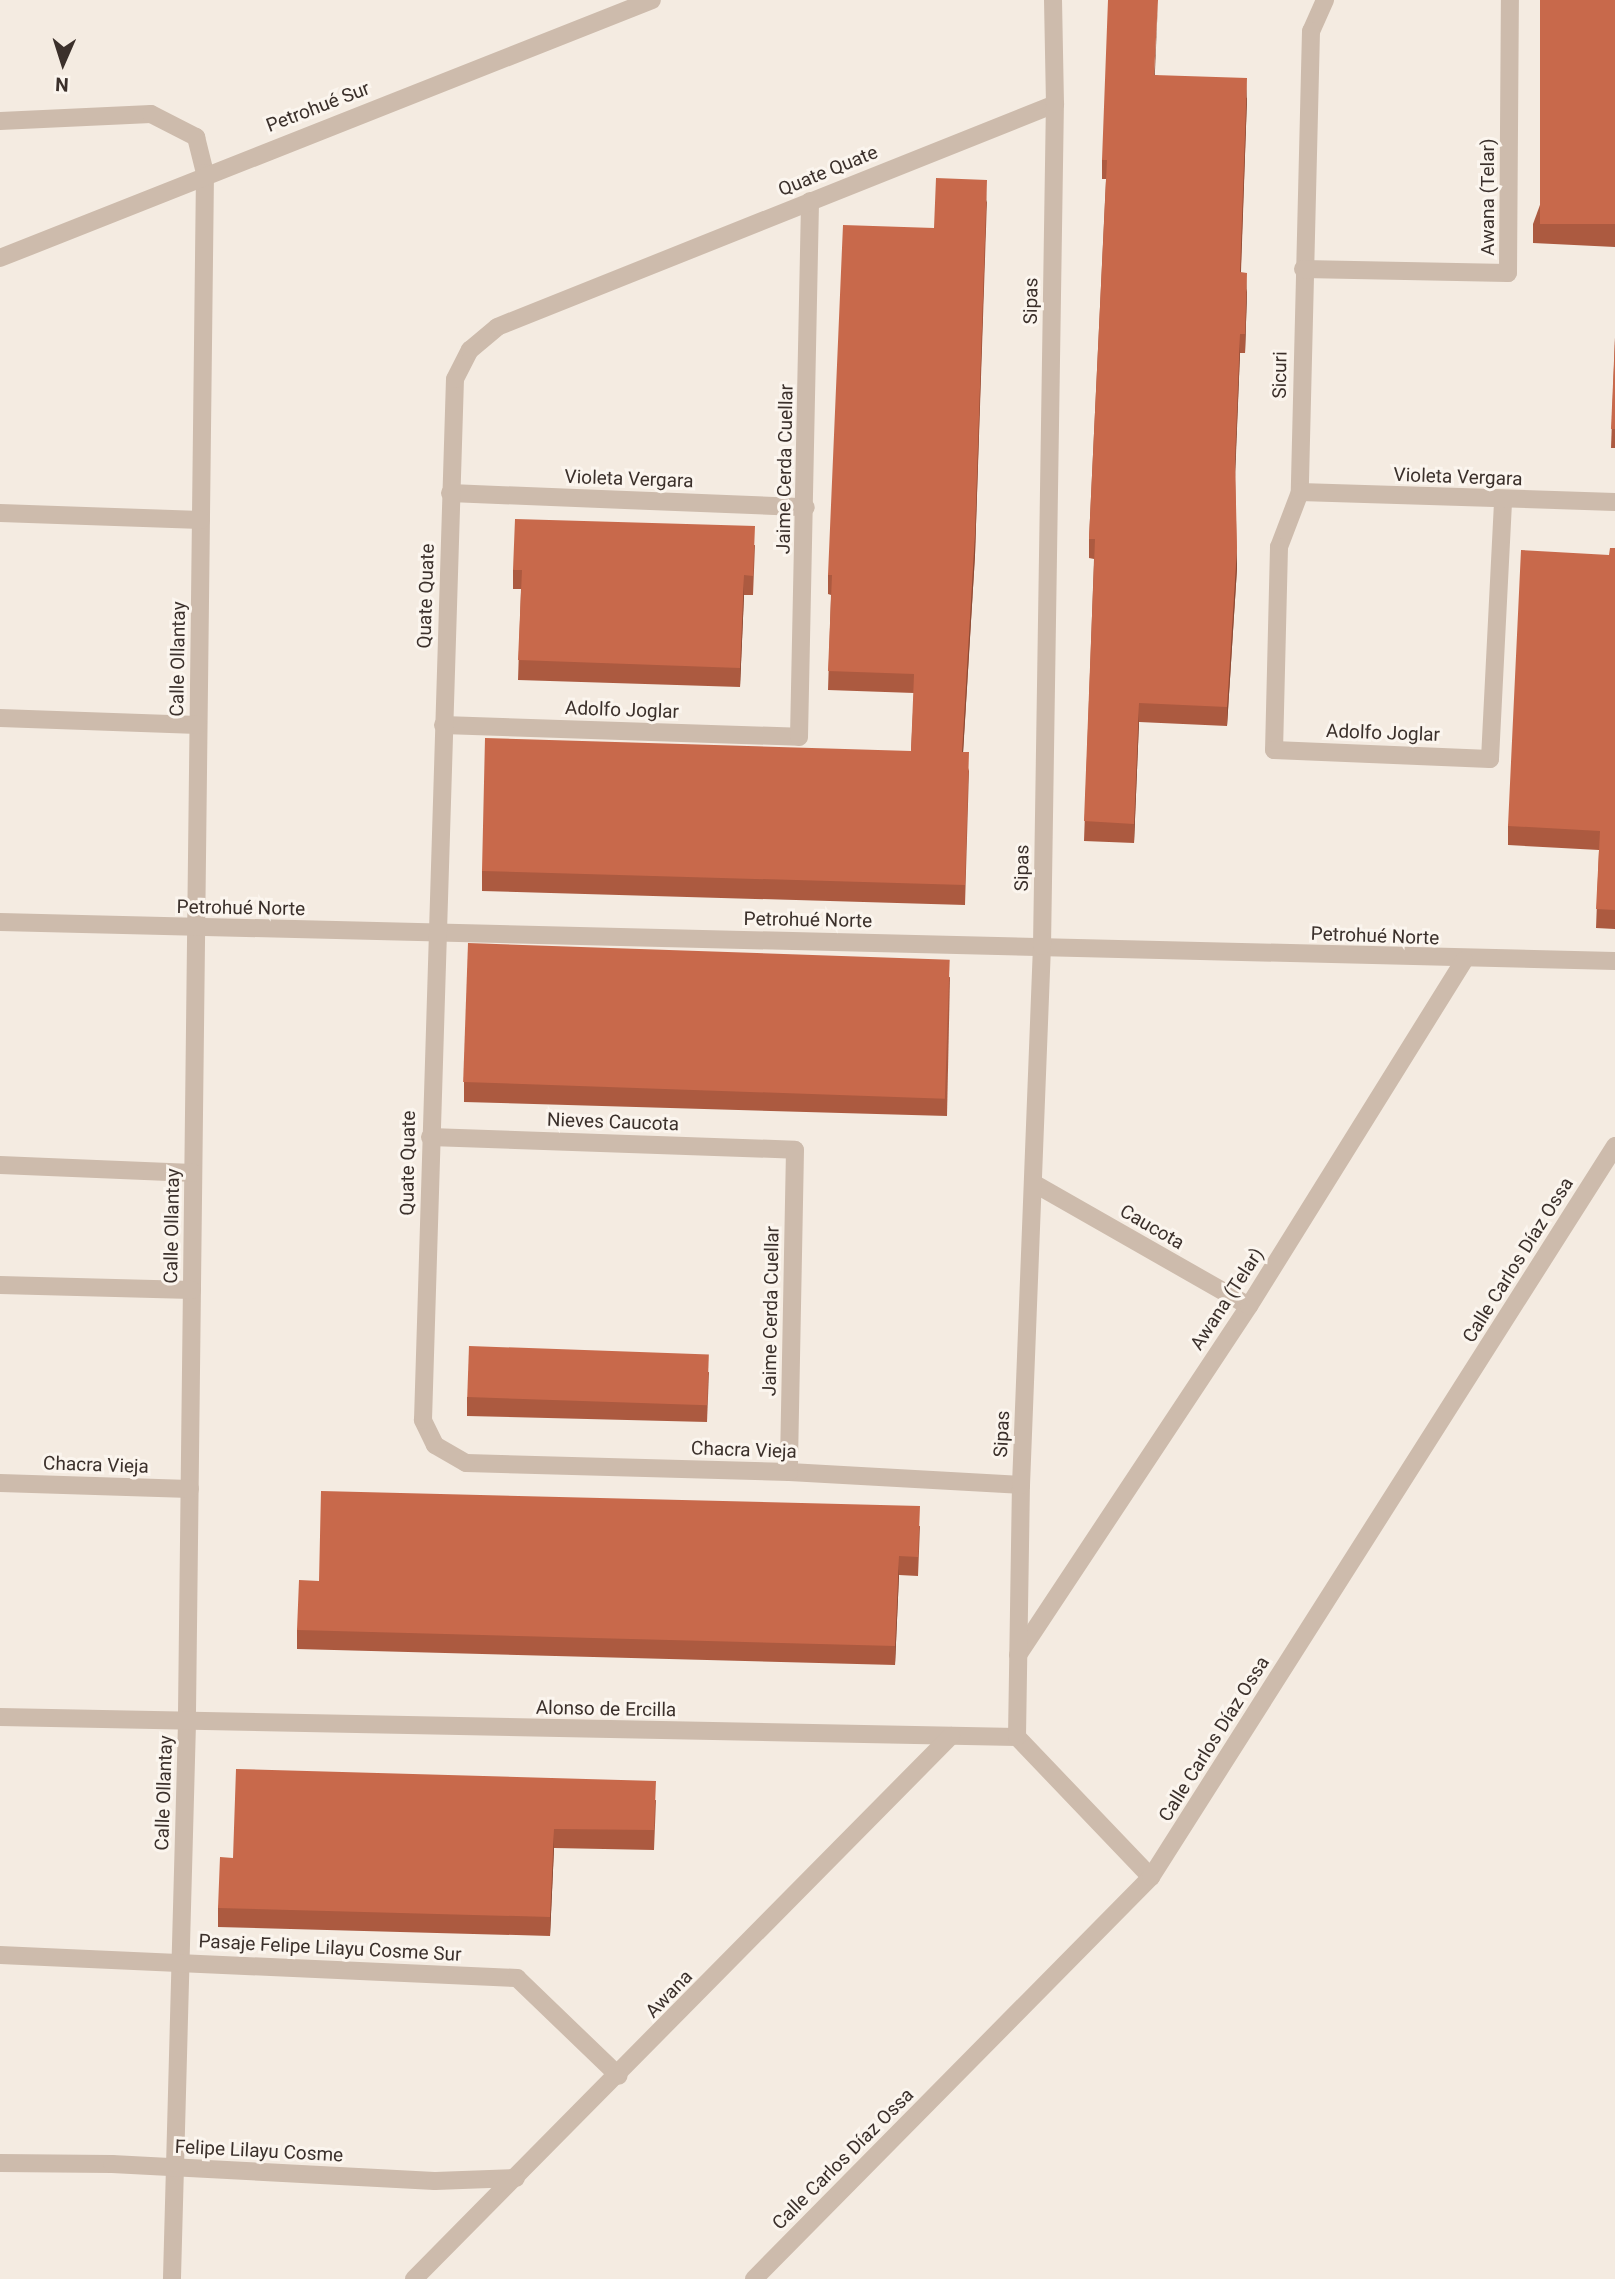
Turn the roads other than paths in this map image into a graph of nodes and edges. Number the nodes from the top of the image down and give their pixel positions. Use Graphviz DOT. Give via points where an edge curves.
graph roads {
  1 [pos="652,0"];
  2 [pos="1053,0"];
  3 [pos="1325,0"];
  4 [pos="1510,0"];
  5 [pos="1055,104"];
  6 [pos="0,121"];
  7 [pos="205,173"];
  8 [pos="810,201"];
  9 [pos="0,258"];
  10 [pos="1303,270"];
  11 [pos="1300,492"];
  12 [pos="450,493"];
  13 [pos="1503,499"];
  14 [pos="1615,502"];
  15 [pos="806,507"];
  16 [pos="0,513"];
  17 [pos="201,520"];
  18 [pos="0,718"];
  19 [pos="198,725"];
  20 [pos="443,725"];
  21 [pos="799,737"];
  22 [pos="1274,750"];
  23 [pos="0,922"];
  24 [pos="196,928"];
  25 [pos="435,933"];
  26 [pos="1042,946"];
  27 [pos="1464,961"];
  28 [pos="1615,961"];
  29 [pos="430,1137"];
  30 [pos="1615,1146"];
  31 [pos="794,1150"];
  32 [pos="0,1165"];
  33 [pos="193,1172"];
  34 [pos="1035,1184"];
  35 [pos="0,1285"];
  36 [pos="192,1290"];
  37 [pos="1249,1306"];
  38 [pos="466,1462"];
  39 [pos="789,1472"];
  40 [pos="0,1483"];
  41 [pos="1021,1485"];
  42 [pos="190,1489"];
  43 [pos="1017,1654"];
  44 [pos="0,1717"];
  45 [pos="187,1723"];
  46 [pos="951,1735"];
  47 [pos="1017,1737"];
  48 [pos="1150,1877"];
  49 [pos="0,1955"];
  50 [pos="179,1962"];
  51 [pos="619,2076"];
  52 [pos="0,2163"];
  53 [pos="173,2167"];
  54 [pos="516,2178"];
  55 [pos="172,2279"];
  56 [pos="414,2279"];
  57 [pos="754,2279"];
  1 -- 7 [label="street, Petrohué Sur"];
  2 -- 5 [label="street, Sipas"];
  3 -- 10 [label="street, Sicuri" via="1311,30"];
  4 -- 10 [label="street, Awana (Telar)" via="1508,273"];
  5 -- 8 [label="street, Quate Quate"];
  5 -- 26 [label="street, Sipas"];
  6 -- 7 [label="street, Calle Ollantay" via="151,114 196,137"];
  7 -- 9 [label="street, Petrohué Sur"];
  7 -- 17 [label="street, Calle Ollantay"];
  8 -- 12 [label="street, Quate Quate" via="497,327 470,350 455,379"];
  8 -- 15 [label="street, Jaime Cerda Cuellar"];
  10 -- 11 [label="street, Sicuri"];
  11 -- 13 [label="street, Violeta Vergara"];
  11 -- 22 [label="street, Sicuri" via="1279,547"];
  12 -- 15 [label="street, Violeta Vergara"];
  12 -- 20 [label="street, Quate Quate"];
  13 -- 14 [label="street, Violeta Vergara"];
  13 -- 22 [label="street, Adolfo Joglar" via="1490,759"];
  15 -- 21 [label="street, Jaime Cerda Cuellar"];
  16 -- 17 [label="street"];
  17 -- 19 [label="street, Calle Ollantay"];
  18 -- 19 [label="street"];
  19 -- 24 [label="street, Calle Ollantay"];
  20 -- 21 [label="street, Adolfo Joglar"];
  20 -- 25 [label="street, Quate Quate"];
  23 -- 24 [label="street, Petrohué Norte"];
  24 -- 25 [label="street, Petrohué Norte"];
  24 -- 33 [label="street, Calle Ollantay"];
  25 -- 26 [label="street, Petrohué Norte"];
  25 -- 29 [label="street, Quate Quate"];
  26 -- 27 [label="street, Petrohué Norte"];
  26 -- 34 [label="street, Sipas"];
  27 -- 28 [label="street, Petrohué Norte"];
  27 -- 37 [label="street, Awana (Telar)"];
  29 -- 31 [label="street, Nieves Caucota"];
  29 -- 38 [label="street, Quate Quate" via="423,1420 435,1445"];
  30 -- 48 [label="street, Calle Carlos Díaz Ossa"];
  31 -- 39 [label="street, Jaime Cerda Cuellar"];
  32 -- 33 [label="street"];
  33 -- 36 [label="street, Calle Ollantay"];
  34 -- 37 [label="street, Caucota"];
  34 -- 41 [label="street, Sipas"];
  35 -- 36 [label="street"];
  36 -- 42 [label="street, Calle Ollantay"];
  37 -- 43 [label="street, Awana (Telar)"];
  38 -- 39 [label="street, Chacra Vieja"];
  39 -- 41 [label="street, Chacra Vieja"];
  40 -- 42 [label="street, Chacra Vieja"];
  41 -- 43 [label="street, Sipas"];
  42 -- 45 [label="street, Calle Ollantay"];
  43 -- 47 [label="street, Sipas"];
  44 -- 45 [label="street, Alonso de Ercilla"];
  45 -- 46 [label="street, Alonso de Ercilla"];
  45 -- 50 [label="street, Calle Ollantay"];
  46 -- 47 [label="street, Alonso de Ercilla"];
  46 -- 51 [label="street, Awana"];
  47 -- 48 [label="street"];
  48 -- 57 [label="street, Calle Carlos Díaz Ossa"];
  49 -- 50 [label="street, Pasaje Felipe Lilayu Cosme Sur"];
  50 -- 51 [label="street, Pasaje Felipe Lilayu Cosme Sur" via="517,1978"];
  50 -- 53 [label="street, Calle Ollantay"];
  51 -- 54 [label="street, Awana"];
  52 -- 53 [label="street, Felipe Lilayu Cosme"];
  53 -- 54 [label="street, Felipe Lilayu Cosme" via="435,2180"];
  53 -- 55 [label="street, Calle Ollantay"];
  54 -- 56 [label="street, Awana"];
}
